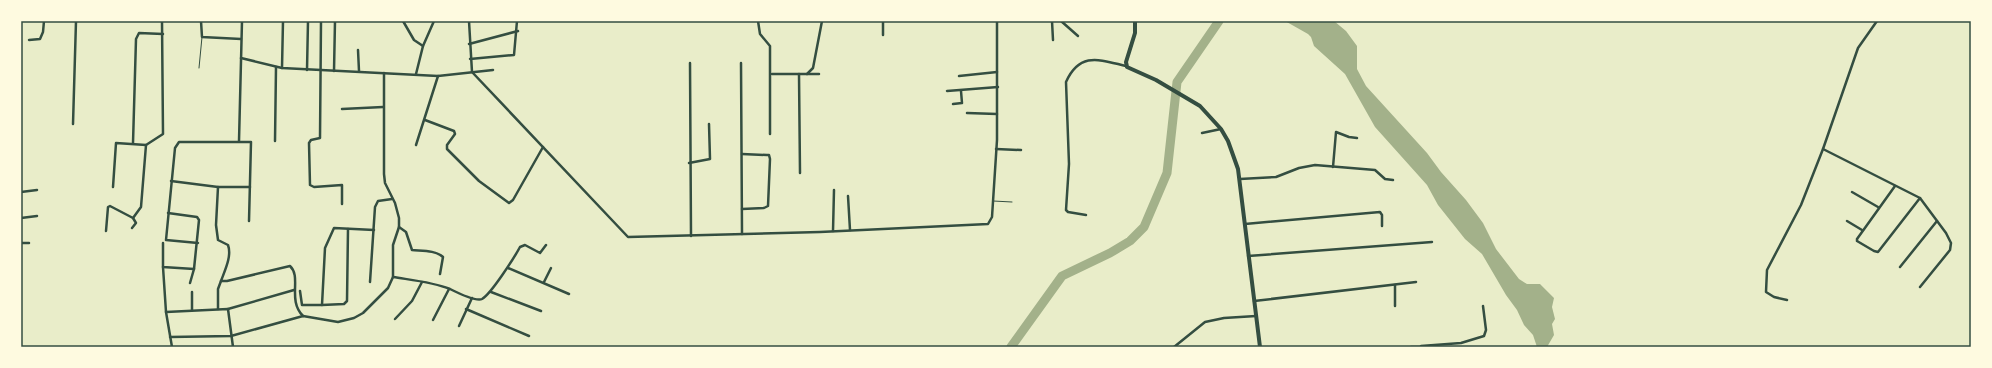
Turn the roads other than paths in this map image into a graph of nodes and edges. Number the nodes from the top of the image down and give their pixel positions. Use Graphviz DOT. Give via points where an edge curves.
graph roads {
  1 [pos="44,21"];
  2 [pos="76,21"];
  3 [pos="162,21"];
  4 [pos="201,21"];
  5 [pos="242,21"];
  6 [pos="283,21"];
  7 [pos="308,21"];
  8 [pos="321,21"];
  9 [pos="335,21"];
  10 [pos="403,21"];
  11 [pos="434,21"];
  12 [pos="469,21"];
  13 [pos="517,21"];
  14 [pos="758,21"];
  15 [pos="822,21"];
  16 [pos="883,21"];
  17 [pos="997,21"];
  18 [pos="1052,21"];
  19 [pos="1061,21"];
  20 [pos="1135,21"];
  21 [pos="1877,21"];
  22 [pos="518,30"];
  23 [pos="162,34"];
  24 [pos="882,35"];
  25 [pos="1078,36"];
  26 [pos="202,37"];
  27 [pos="241,39"];
  28 [pos="29,40"];
  29 [pos="1053,40"];
  30 [pos="469,44"];
  31 [pos="423,46"];
  32 [pos="358,50"];
  33 [pos="241,58"];
  34 [pos="470,59"];
  35 [pos="690,63"];
  36 [pos="740,63"];
  37 [pos="1126,66"];
  38 [pos="276,67"];
  39 [pos="199,68"];
  40 [pos="282,68"];
  41 [pos="307,70"];
  42 [pos="321,70"];
  43 [pos="493,70"];
  44 [pos="334,71"];
  45 [pos="358,71"];
  46 [pos="472,72"];
  47 [pos="997,72"];
  48 [pos="384,73"];
  49 [pos="416,74"];
  50 [pos="772,74"];
  51 [pos="799,74"];
  52 [pos="807,74"];
  53 [pos="819,74"];
  54 [pos="438,76"];
  55 [pos="959,76"];
  56 [pos="998,87"];
  57 [pos="947,91"];
  58 [pos="961,91"];
  59 [pos="953,104"];
  60 [pos="383,108"];
  61 [pos="342,109"];
  62 [pos="967,113"];
  63 [pos="997,114"];
  64 [pos="425,120"];
  65 [pos="74,124"];
  66 [pos="709,124"];
  67 [pos="1221,129"];
  68 [pos="1202,133"];
  69 [pos="770,134"];
  70 [pos="1357,138"];
  71 [pos="239,141"];
  72 [pos="275,141"];
  73 [pos="133,143"];
  74 [pos="146,145"];
  75 [pos="416,145"];
  76 [pos="543,147"];
  77 [pos="996,149"];
  78 [pos="1823,149"];
  79 [pos="1021,150"];
  80 [pos="742,154"];
  81 [pos="690,163"];
  82 [pos="1333,167"];
  83 [pos="800,173"];
  84 [pos="1239,179"];
  85 [pos="1393,180"];
  86 [pos="171,181"];
  87 [pos="113,186"];
  88 [pos="1896,186"];
  89 [pos="218,187"];
  90 [pos="250,187"];
  91 [pos="37,190"];
  92 [pos="834,190"];
  93 [pos="21,192"];
  94 [pos="1852,192"];
  95 [pos="848,196"];
  96 [pos="1920,198"];
  97 [pos="392,199"];
  98 [pos="993,201"];
  99 [pos="1012,202"];
  100 [pos="342,204"];
  101 [pos="1878,207"];
  102 [pos="742,209"];
  103 [pos="168,213"];
  104 [pos="1086,215"];
  105 [pos="37,216"];
  106 [pos="134,217"];
  107 [pos="21,218"];
  108 [pos="249,221"];
  109 [pos="1847,221"];
  110 [pos="1937,221"];
  111 [pos="1245,224"];
  112 [pos="1382,226"];
  113 [pos="399,227"];
  114 [pos="132,228"];
  115 [pos="348,229"];
  116 [pos="374,230"];
  117 [pos="850,230"];
  118 [pos="1862,230"];
  119 [pos="106,231"];
  120 [pos="833,231"];
  121 [pos="742,234"];
  122 [pos="691,236"];
  123 [pos="1432,242"];
  124 [pos="21,243"];
  125 [pos="29,243"];
  126 [pos="163,243"];
  127 [pos="198,243"];
  128 [pos="546,245"];
  129 [pos="1248,256"];
  130 [pos="163,267"];
  131 [pos="1900,267"];
  132 [pos="508,268"];
  133 [pos="551,268"];
  134 [pos="194,269"];
  135 [pos="440,274"];
  136 [pos="393,277"];
  137 [pos="221,281"];
  138 [pos="370,282"];
  139 [pos="422,282"];
  140 [pos="544,282"];
  141 [pos="1416,282"];
  142 [pos="190,283"];
  143 [pos="1395,286"];
  144 [pos="1920,287"];
  145 [pos="449,289"];
  146 [pos="294,290"];
  147 [pos="300,291"];
  148 [pos="192,292"];
  149 [pos="491,292"];
  150 [pos="569,294"];
  151 [pos="472,298"];
  152 [pos="1254,300"];
  153 [pos="1787,300"];
  154 [pos="322,305"];
  155 [pos="1395,306"];
  156 [pos="1483,306"];
  157 [pos="218,309"];
  158 [pos="228,309"];
  159 [pos="466,309"];
  160 [pos="192,310"];
  161 [pos="541,311"];
  162 [pos="166,312"];
  163 [pos="303,316"];
  164 [pos="1256,316"];
  165 [pos="395,319"];
  166 [pos="432,320"];
  167 [pos="459,326"];
  168 [pos="231,336"];
  169 [pos="529,336"];
  170 [pos="170,337"];
  171 [pos="172,347"];
  172 [pos="233,347"];
  173 [pos="1174,347"];
  174 [pos="1260,347"];
  175 [pos="1411,347"];
  176 [pos="1421,347"];
  1 -- 28 [label="street" via="40,39"];
  2 -- 65 [label="street"];
  3 -- 23 [label="street"];
  4 -- 26 [label="street"];
  5 -- 27 [label="street"];
  6 -- 40 [label="street"];
  7 -- 41 [label="street"];
  8 -- 42 [label="street"];
  9 -- 44 [label="street"];
  10 -- 31 [label="street" via="414,40"];
  11 -- 31 [label="street"];
  12 -- 30 [label="street"];
  13 -- 22 [label="street"];
  14 -- 50 [label="street" via="760,34 770,46"];
  15 -- 52 [label="street" via="813,68"];
  16 -- 24 [label="street"];
  17 -- 47 [label="street"];
  18 -- 29 [label="street"];
  19 -- 25 [label="street"];
  20 -- 37 [label="main road" via="1135,33"];
  21 -- 78 [label="street" via="1858,48"];
  22 -- 30 [label="street"];
  22 -- 34 [label="street" via="514,55"];
  23 -- 73 [label="street" via="137,35"];
  23 -- 74 [label="street" via="163,133"];
  26 -- 27 [label="street"];
  26 -- 39 [label="lane"];
  27 -- 33 [label="street"];
  30 -- 34 [label="street"];
  31 -- 49 [label="street"];
  32 -- 45 [label="street"];
  33 -- 38 [label="street"];
  33 -- 71 [label="street"];
  34 -- 46 [label="street"];
  35 -- 81 [label="street"];
  36 -- 80 [label="street"];
  37 -- 67 [label="main road" via="1200,106"];
  37 -- 104 [label="street" via="1101,60 1081,63 1070,73 1066,82 1070,164 1066,210"];
  38 -- 40 [label="street"];
  38 -- 72 [label="street"];
  40 -- 41 [label="street"];
  41 -- 42 [label="street"];
  42 -- 44 [label="street"];
  42 -- 100 [label="street" via="320,138 309,143 310,185 342,186"];
  43 -- 46 [label="street"];
  44 -- 45 [label="street"];
  45 -- 48 [label="street"];
  46 -- 54 [label="street"];
  46 -- 76 [label="street"];
  47 -- 55 [label="street"];
  47 -- 56 [label="street"];
  48 -- 49 [label="street"];
  48 -- 60 [label="street"];
  49 -- 54 [label="street"];
  50 -- 51 [label="street"];
  50 -- 69 [label="street"];
  51 -- 52 [label="street"];
  51 -- 83 [label="street"];
  52 -- 53 [label="street"];
  54 -- 64 [label="street"];
  56 -- 58 [label="street" via="970,88"];
  56 -- 63 [label="street"];
  57 -- 58 [label="street"];
  58 -- 59 [label="street" via="962,103"];
  60 -- 61 [label="street"];
  60 -- 97 [label="street" via="384,174"];
  62 -- 63 [label="street"];
  63 -- 77 [label="street"];
  64 -- 75 [label="street"];
  64 -- 76 [label="street" via="454,130 455,134 447,145 447,150 479,181 509,202 513,200"];
  66 -- 81 [label="street" via="710,159"];
  67 -- 68 [label="street"];
  67 -- 84 [label="main road" via="1235,157"];
  70 -- 82 [label="street" via="1336,132"];
  71 -- 86 [label="street" via="179,142 175,148"];
  71 -- 90 [label="street" via="252,143"];
  73 -- 74 [label="street"];
  73 -- 87 [label="street" via="116,144"];
  74 -- 106 [label="street" via="142,205"];
  76 -- 122 [label="street" via="628,236"];
  77 -- 79 [label="street"];
  77 -- 98 [label="street"];
  78 -- 88 [label="street"];
  78 -- 153 [label="street" via="1801,205 1767,270 1766,292"];
  80 -- 102 [label="street"];
  80 -- 102 [label="street" via="767,155 770,159 768,206"];
  81 -- 122 [label="street"];
  82 -- 84 [label="street" via="1309,166 1276,177"];
  82 -- 85 [label="street" via="1375,170 1385,179"];
  84 -- 111 [label="main road"];
  86 -- 89 [label="street"];
  86 -- 103 [label="street"];
  88 -- 96 [label="street"];
  88 -- 101 [label="street"];
  89 -- 90 [label="street"];
  89 -- 137 [label="street" via="218,240 228,245 229,250"];
  90 -- 108 [label="street"];
  91 -- 93 [label="street"];
  92 -- 120 [label="street"];
  94 -- 101 [label="street"];
  95 -- 117 [label="street"];
  96 -- 110 [label="street"];
  96 -- 118 [label="street" via="1878,252 1857,241"];
  97 -- 113 [label="street" via="398,212"];
  97 -- 116 [label="street" via="376,203"];
  98 -- 99 [label="lane"];
  98 -- 117 [label="street" via="992,217 988,224"];
  101 -- 118 [label="street"];
  102 -- 121 [label="street"];
  103 -- 127 [label="street" via="197,217"];
  103 -- 127 [label="street" via="166,240"];
  105 -- 107 [label="street"];
  106 -- 114 [label="street" via="136,223"];
  106 -- 119 [label="street" via="110,206"];
  109 -- 118 [label="street"];
  110 -- 131 [label="street"];
  110 -- 144 [label="street" via="1952,247"];
  111 -- 112 [label="street" via="1380,212"];
  111 -- 129 [label="main road"];
  113 -- 135 [label="street" via="406,232 411,249 440,254 443,257"];
  113 -- 136 [label="street" via="393,245"];
  115 -- 116 [label="street"];
  115 -- 154 [label="street" via="334,228 324,248"];
  115 -- 154 [label="street" via="347,301 344,304"];
  116 -- 138 [label="street"];
  117 -- 120 [label="street"];
  120 -- 121 [label="street"];
  121 -- 122 [label="street"];
  123 -- 129 [label="street"];
  124 -- 125 [label="street"];
  126 -- 130 [label="street"];
  127 -- 134 [label="street"];
  128 -- 132 [label="street" via="540,253 522,245"];
  129 -- 152 [label="main road"];
  130 -- 134 [label="street"];
  130 -- 162 [label="street"];
  132 -- 140 [label="street"];
  132 -- 149 [label="street"];
  133 -- 140 [label="street"];
  134 -- 142 [label="street"];
  136 -- 139 [label="street"];
  136 -- 163 [label="street" via="388,288 363,313 354,318 338,322"];
  137 -- 146 [label="street" via="290,266 294,273"];
  137 -- 157 [label="street" via="218,290"];
  139 -- 145 [label="street"];
  139 -- 165 [label="street" via="412,301"];
  140 -- 150 [label="street"];
  141 -- 143 [label="street"];
  143 -- 152 [label="street"];
  143 -- 155 [label="street"];
  145 -- 151 [label="street"];
  145 -- 166 [label="street"];
  146 -- 158 [label="street"];
  146 -- 163 [label="street" via="295,306"];
  147 -- 154 [label="street" via="302,305"];
  148 -- 160 [label="street"];
  149 -- 151 [label="street" via="482,299"];
  149 -- 161 [label="street"];
  151 -- 159 [label="street"];
  152 -- 164 [label="main road"];
  156 -- 176 [label="street" via="1486,330 1484,336 1461,343"];
  157 -- 158 [label="street"];
  157 -- 160 [label="street"];
  158 -- 168 [label="street"];
  159 -- 167 [label="street"];
  159 -- 169 [label="street"];
  160 -- 162 [label="street"];
  162 -- 170 [label="street"];
  163 -- 168 [label="street"];
  164 -- 173 [label="street" via="1205,322"];
  164 -- 174 [label="main road"];
  168 -- 170 [label="street"];
  168 -- 172 [label="street"];
  170 -- 171 [label="street"];
  175 -- 176 [label="street"];
}
